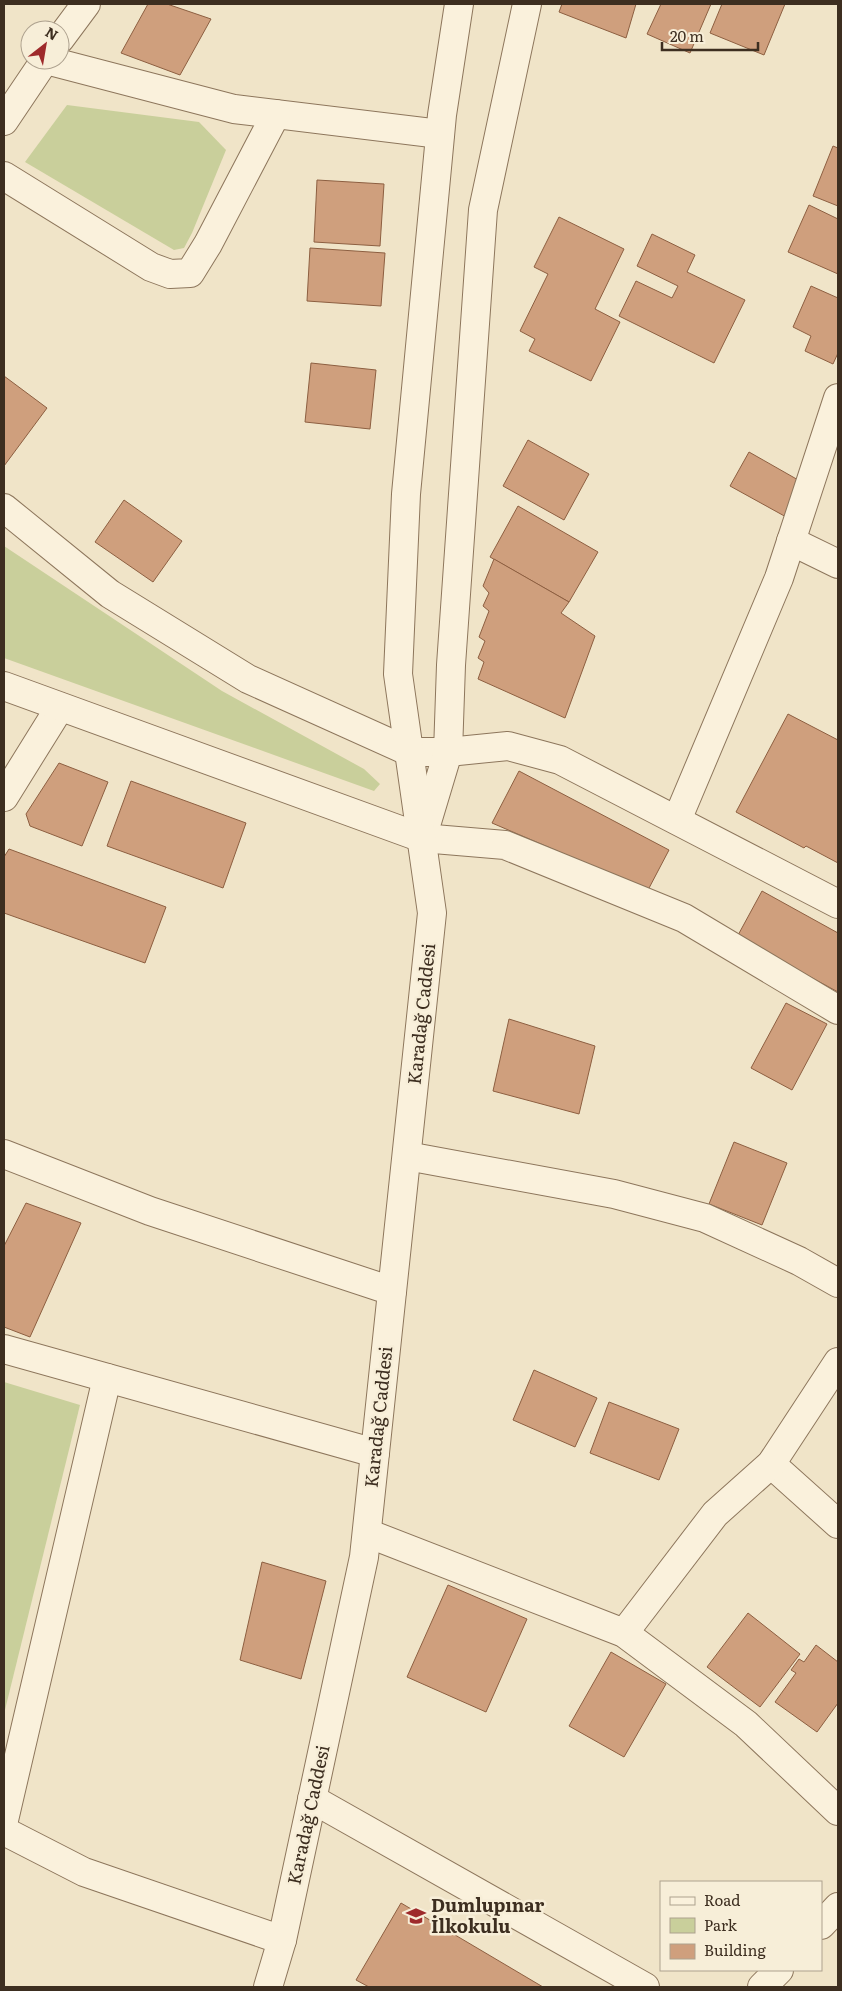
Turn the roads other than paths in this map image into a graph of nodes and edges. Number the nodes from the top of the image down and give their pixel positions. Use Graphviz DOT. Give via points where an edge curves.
graph roads {
  1 [pos="86,4"];
  2 [pos="459,4"];
  3 [pos="527,4"];
  4 [pos="70,26"];
  5 [pos="70,66"];
  6 [pos="39,70"];
  7 [pos="276,114"];
  8 [pos="4,121"];
  9 [pos="440,134"];
  10 [pos="4,176"];
  11 [pos="838,398"];
  12 [pos="4,508"];
  13 [pos="791,541"];
  14 [pos="838,564"];
  15 [pos="4,686"];
  16 [pos="60,707"];
  17 [pos="410,752"];
  18 [pos="448,752"];
  19 [pos="4,797"];
  20 [pos="677,820"];
  21 [pos="422,838"];
  22 [pos="838,904"];
  23 [pos="838,1010"];
  24 [pos="4,1154"];
  25 [pos="407,1156"];
  26 [pos="838,1283"];
  27 [pos="392,1291"];
  28 [pos="4,1349"];
  29 [pos="838,1362"];
  30 [pos="106,1378"];
  31 [pos="375,1453"];
  32 [pos="771,1464"];
  33 [pos="838,1524"];
  34 [pos="367,1533"];
  35 [pos="624,1633"];
  36 [pos="312,1799"];
  37 [pos="838,1810"];
  38 [pos="4,1820"];
  39 [pos="4,1831"];
  40 [pos="838,1907"];
  41 [pos="822,1925"];
  42 [pos="282,1940"];
  43 [pos="778,1971"];
  44 [pos="268,1987"];
  45 [pos="645,1987"];
  46 [pos="762,1987"];
  1 -- 4 [label="street"];
  2 -- 9 [label="street, Karadağ Caddesi"];
  3 -- 18 [label="street" via="482,210"];
  5 -- 7 [label="street" via="234,109"];
  6 -- 8 [label="street"];
  7 -- 9 [label="street"];
  7 -- 10 [label="street" via="190,273 170,274 151,267"];
  9 -- 17 [label="street, Karadağ Caddesi" via="406,494 398,674"];
  11 -- 13 [label="street"];
  12 -- 17 [label="street" via="110,594 248,679"];
  13 -- 14 [label="street"];
  13 -- 20 [label="street" via="779,578"];
  15 -- 16 [label="street"];
  16 -- 19 [label="street"];
  16 -- 21 [label="street"];
  17 -- 18 [label="street"];
  17 -- 21 [label="street, Karadağ Caddesi"];
  18 -- 20 [label="street" via="508,746 560,760"];
  18 -- 21 [label="street"];
  20 -- 22 [label="street"];
  21 -- 23 [label="street" via="505,846 675,915"];
  21 -- 25 [label="street, Karadağ Caddesi" via="432,913"];
  24 -- 27 [label="street" via="150,1212"];
  25 -- 26 [label="street" via="614,1194 705,1218 799,1261"];
  25 -- 27 [label="street, Karadağ Caddesi"];
  27 -- 31 [label="street, Karadağ Caddesi"];
  28 -- 30 [label="street"];
  29 -- 32 [label="street"];
  30 -- 31 [label="street"];
  30 -- 38 [label="street"];
  31 -- 34 [label="street, Karadağ Caddesi"];
  32 -- 33 [label="street"];
  32 -- 35 [label="street" via="715,1514"];
  34 -- 35 [label="street"];
  34 -- 36 [label="street, Karadağ Caddesi"];
  35 -- 37 [label="street" via="746,1724"];
  36 -- 42 [label="street, Karadağ Caddesi"];
  36 -- 45 [label="street"];
  39 -- 42 [label="street" via="84,1872"];
  40 -- 41 [label="street"];
  42 -- 44 [label="street, Karadağ Caddesi"];
  43 -- 46 [label="street"];
}
